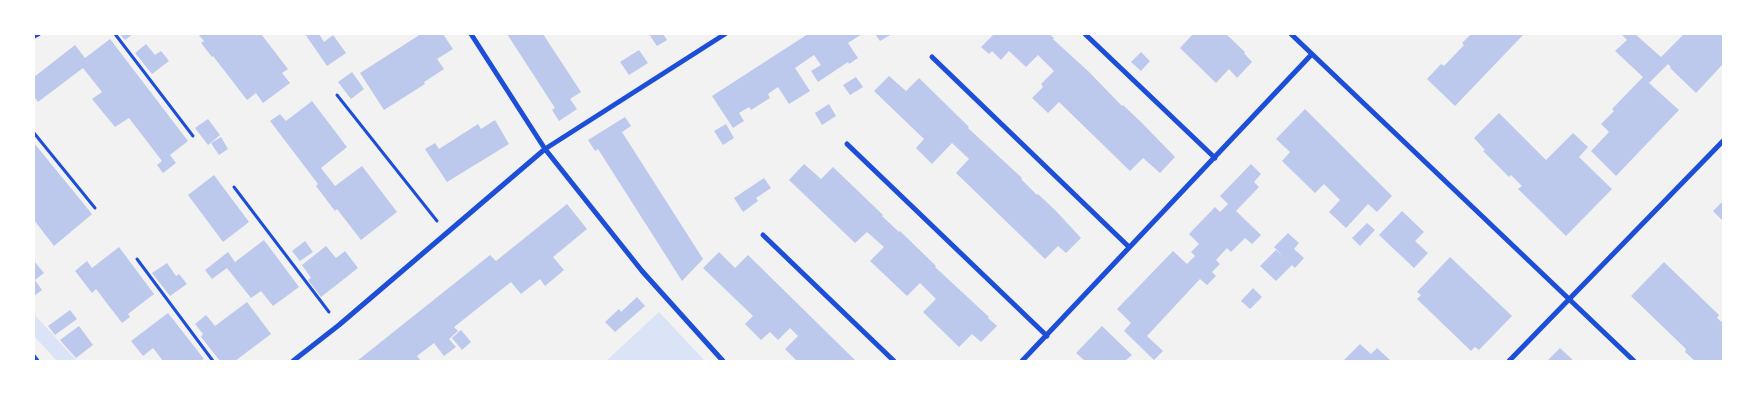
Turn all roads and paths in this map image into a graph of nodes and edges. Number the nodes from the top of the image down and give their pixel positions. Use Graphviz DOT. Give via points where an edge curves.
graph roads {
  1 [pos="38,34"];
  2 [pos="115,34"];
  3 [pos="471,34"];
  4 [pos="725,34"];
  5 [pos="1085,34"];
  6 [pos="1290,34"];
  7 [pos="34,36"];
  8 [pos="1312,54"];
  9 [pos="932,57"];
  10 [pos="337,94"];
  11 [pos="34,133"];
  12 [pos="193,136"];
  13 [pos="1723,141"];
  14 [pos="847,144"];
  15 [pos="545,149"];
  16 [pos="1215,158"];
  17 [pos="234,187"];
  18 [pos="95,208"];
  19 [pos="446,234"];
  20 [pos="763,235"];
  21 [pos="1129,247"];
  22 [pos="137,259"];
  23 [pos="1569,299"];
  24 [pos="339,325"];
  25 [pos="1046,336"];
  26 [pos="34,357"];
  27 [pos="38,361"];
  28 [pos="213,361"];
  29 [pos="293,361"];
  30 [pos="723,361"];
  31 [pos="894,361"];
  32 [pos="1022,361"];
  33 [pos="1509,361"];
  34 [pos="1634,361"];
  1 -- 7 [label="street"];
  2 -- 12 [label="path"];
  3 -- 15 [label="street"];
  4 -- 15 [label="street"];
  5 -- 16 [label="street"];
  6 -- 8 [label="street"];
  8 -- 16 [label="street"];
  8 -- 23 [label="street"];
  9 -- 21 [label="street"];
  10 -- 19 [label="path"];
  11 -- 18 [label="path"];
  13 -- 23 [label="street"];
  14 -- 25 [label="street"];
  15 -- 19 [label="street"];
  15 -- 30 [label="street" via="642,271"];
  16 -- 21 [label="street"];
  17 -- 24 [label="path"];
  19 -- 24 [label="street"];
  20 -- 31 [label="street"];
  21 -- 25 [label="street"];
  22 -- 28 [label="path"];
  23 -- 33 [label="street"];
  23 -- 34 [label="street"];
  24 -- 29 [label="street"];
  25 -- 32 [label="street"];
  26 -- 27 [label="street"];
}
